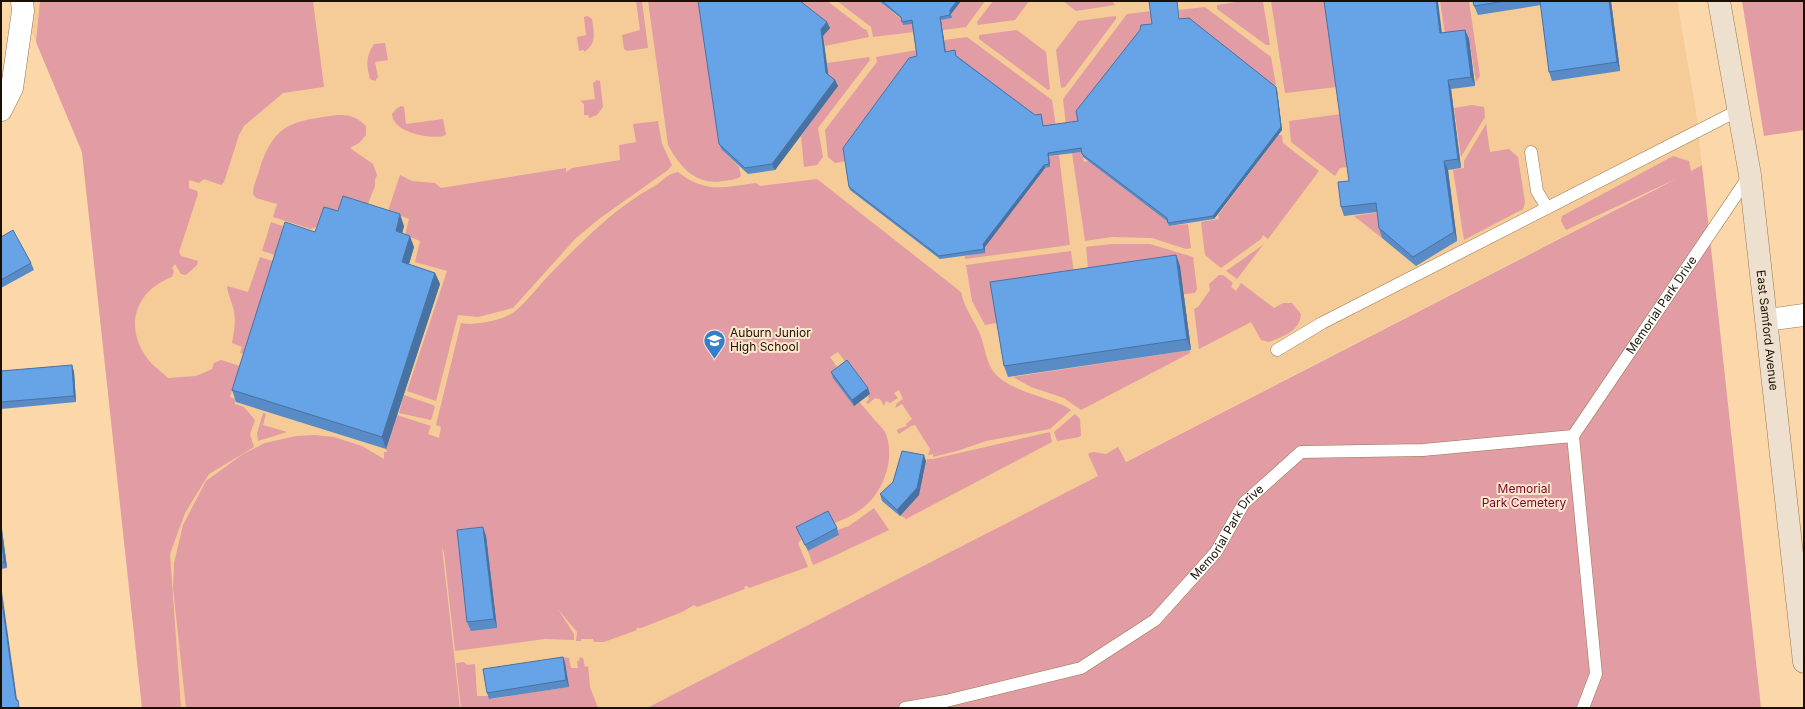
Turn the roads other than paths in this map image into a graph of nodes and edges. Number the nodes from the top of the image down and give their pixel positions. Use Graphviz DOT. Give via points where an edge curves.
graph roads {
  1 [pos="22,1"];
  2 [pos="1719,1"];
  3 [pos="1,110"];
  4 [pos="1739,110"];
  5 [pos="1531,152"];
  6 [pos="1750,175"];
  7 [pos="1547,208"];
  8 [pos="1804,315"];
  9 [pos="1767,320"];
  10 [pos="1277,350"];
  11 [pos="1573,436"];
  12 [pos="1804,662"];
  13 [pos="905,708"];
  14 [pos="1582,708"];
  1 -- 3 [label="street" via="23,11 12,88"];
  2 -- 4 [label="street, East Samford Avenue"];
  4 -- 6 [label="street, East Samford Avenue"];
  4 -- 7 [label="lane"];
  5 -- 7 [label="lane" via="1537,191"];
  6 -- 9 [label="street, East Samford Avenue"];
  6 -- 11 [label="lane, Memorial Park Drive"];
  7 -- 10 [label="lane" via="1322,323"];
  8 -- 9 [label="street"];
  9 -- 12 [label="street, East Samford Avenue"];
  11 -- 13 [label="lane, Memorial Park Drive" via="1423,450 1300,452 1244,503 1216,552 1155,620 1081,668 946,701"];
  11 -- 14 [label="lane" via="1596,674"];
}
